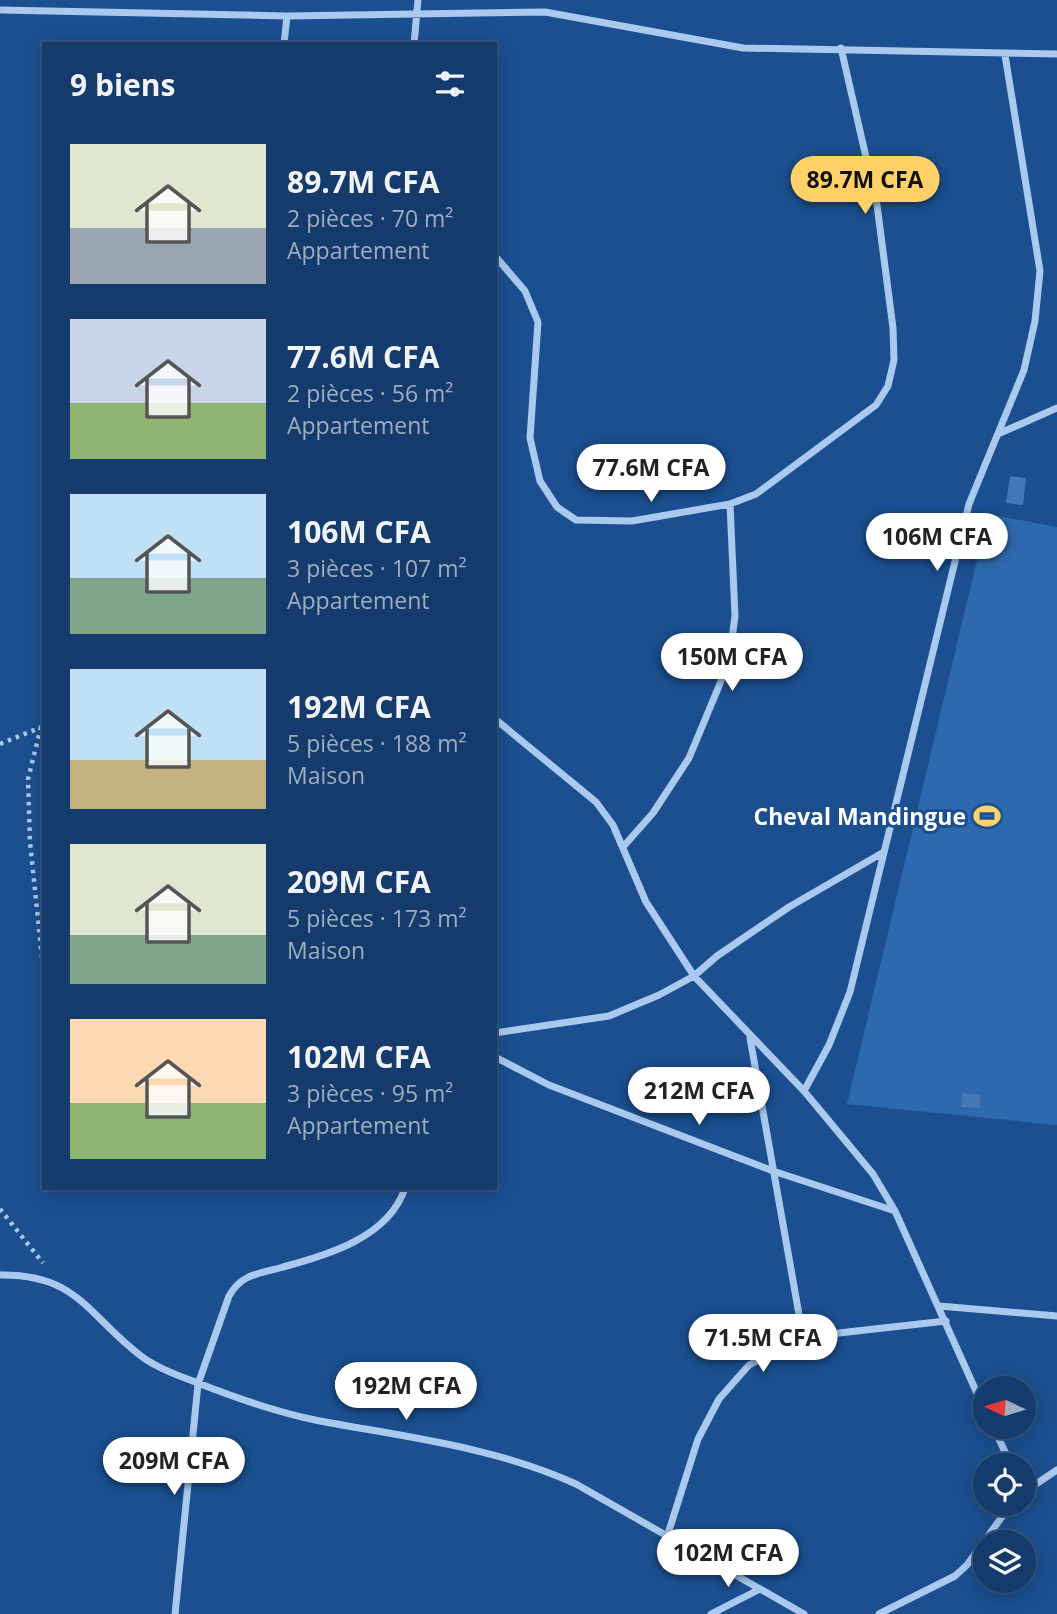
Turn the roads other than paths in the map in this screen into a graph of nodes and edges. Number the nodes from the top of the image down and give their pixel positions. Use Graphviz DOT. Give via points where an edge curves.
graph roads {
  1 [pos="418,0"];
  2 [pos="0,10"];
  3 [pos="416,15"];
  4 [pos="287,16"];
  5 [pos="284,42"];
  6 [pos="414,42"];
  7 [pos="841,48"];
  8 [pos="1057,54"];
  9 [pos="1006,55"];
  10 [pos="497,258"];
  11 [pos="1057,408"];
  12 [pos="998,434"];
  13 [pos="730,504"];
  14 [pos="497,721"];
  15 [pos="623,847"];
  16 [pos="884,852"];
  17 [pos="694,976"];
  18 [pos="497,1033"];
  19 [pos="750,1036"];
  20 [pos="497,1058"];
  21 [pos="804,1091"];
  22 [pos="773,1171"];
  23 [pos="404,1190"];
  24 [pos="895,1211"];
  25 [pos="0,1275"];
  26 [pos="939,1306"];
  27 [pos="1057,1316"];
  28 [pos="946,1321"];
  29 [pos="803,1337"];
  30 [pos="973,1383"];
  31 [pos="198,1384"];
  32 [pos="1057,1470"];
  33 [pos="1036,1483"];
  34 [pos="1003,1516"];
  35 [pos="667,1537"];
  36 [pos="760,1589"];
  37 [pos="175,1614"];
  38 [pos="711,1614"];
  39 [pos="804,1614"];
  40 [pos="879,1614"];
  1 -- 3 [label="street"];
  2 -- 4 [label="street"];
  3 -- 4 [label="street"];
  3 -- 6 [label="street"];
  3 -- 7 [label="street" via="545,12 743,48"];
  4 -- 5 [label="street"];
  7 -- 9 [label="street"];
  7 -- 13 [label="street" via="883,240 894,360 888,386 876,405 755,494"];
  8 -- 9 [label="street"];
  9 -- 12 [label="street" via="1040,271 1024,370"];
  10 -- 13 [label="street" via="525,291 538,322 530,438 540,481 556,507 576,520 604,523"];
  11 -- 12 [label="street"];
  12 -- 16 [label="street" via="969,505"];
  13 -- 15 [label="street" via="735,616 729,663 689,758 653,813"];
  14 -- 15 [label="street" via="596,802"];
  15 -- 17 [label="street" via="646,902"];
  16 -- 17 [label="street" via="757,928"];
  16 -- 21 [label="street" via="850,992"];
  17 -- 18 [label="street" via="609,1016"];
  17 -- 19 [label="street"];
  19 -- 21 [label="street"];
  19 -- 22 [label="street"];
  20 -- 22 [label="street" via="549,1085"];
  21 -- 24 [label="street" via="873,1174"];
  22 -- 24 [label="street"];
  22 -- 29 [label="street"];
  23 -- 31 [label="street" via="395,1210 369,1235 236,1282"];
  24 -- 26 [label="street"];
  25 -- 31 [label="street" via="24,1274 53,1282 79,1297 141,1356"];
  26 -- 27 [label="street"];
  26 -- 28 [label="street"];
  28 -- 29 [label="street"];
  28 -- 30 [label="street"];
  29 -- 35 [label="street" via="749,1365 719,1399 698,1439"];
  31 -- 35 [label="street" via="317,1420 492,1454 542,1469"];
  31 -- 37 [label="street"];
  32 -- 33 [label="street"];
  34 -- 40 [label="street" via="955,1576"];
  35 -- 36 [label="street"];
  36 -- 38 [label="street"];
  36 -- 39 [label="street"];
}
